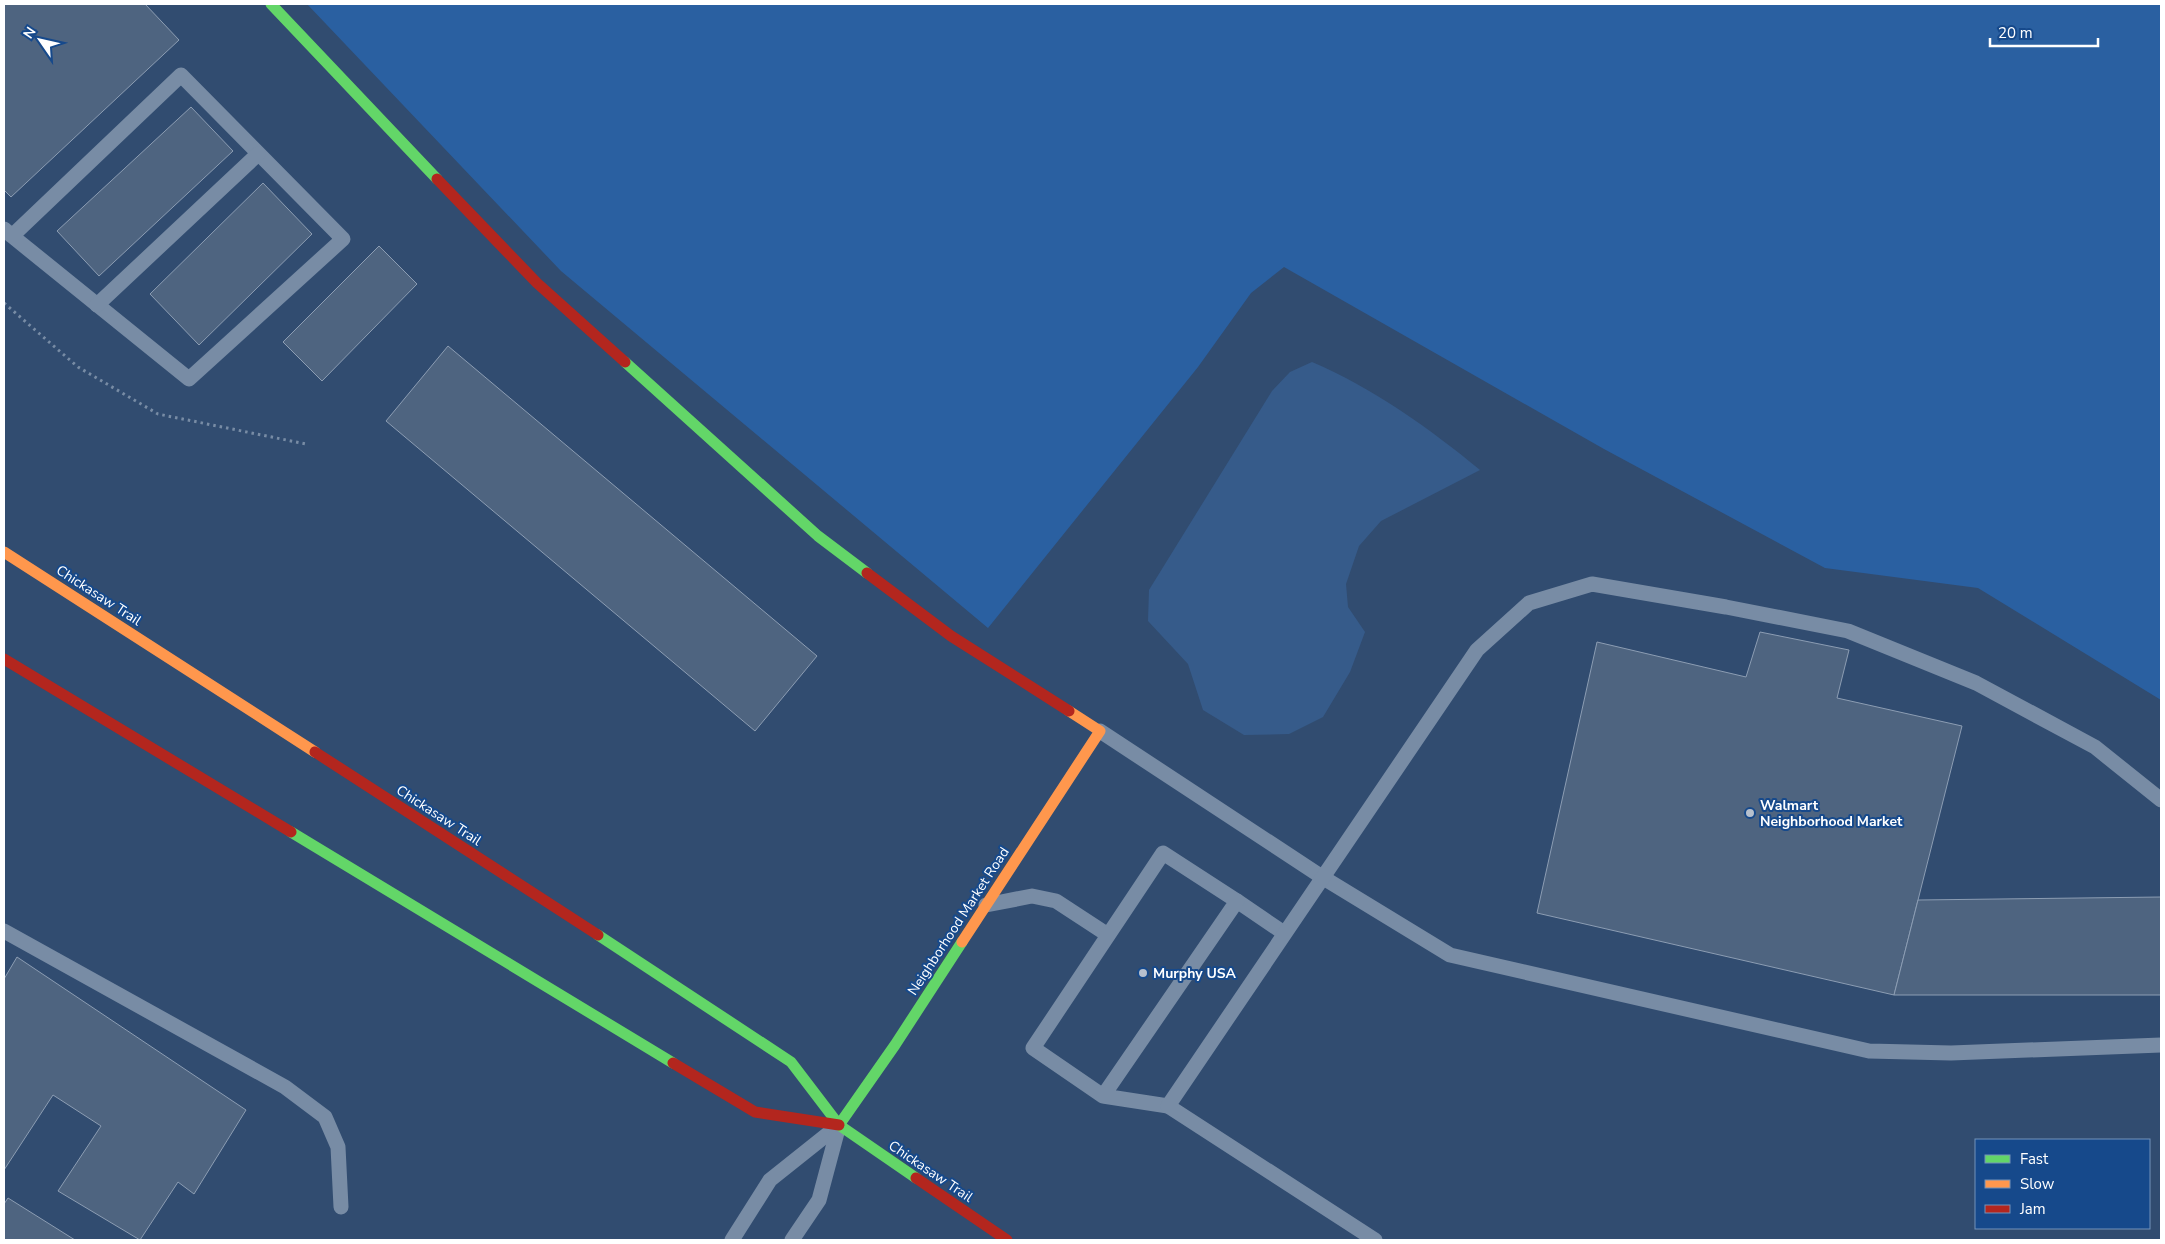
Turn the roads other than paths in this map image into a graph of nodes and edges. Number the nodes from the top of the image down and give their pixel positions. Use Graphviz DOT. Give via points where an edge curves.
graph roads {
  1 [pos="271,4"];
  2 [pos="258,154"];
  3 [pos="8,232"];
  4 [pos="97,304"];
  5 [pos="4,552"];
  6 [pos="4,659"];
  7 [pos="1100,731"];
  8 [pos="2161,800"];
  9 [pos="1322,878"];
  10 [pos="1237,901"];
  11 [pos="986,905"];
  12 [pos="4,931"];
  13 [pos="1284,933"];
  14 [pos="1108,935"];
  15 [pos="2161,1045"];
  16 [pos="1103,1096"];
  17 [pos="1168,1106"];
  18 [pos="839,1125"];
  19 [pos="341,1207"];
  20 [pos="732,1240"];
  21 [pos="792,1240"];
  22 [pos="1007,1240"];
  23 [pos="1375,1240"];
  1 -- 7 [label="street" via="537,283 818,536 951,636"];
  2 -- 3 [label="lane" via="181,75"];
  2 -- 4 [label="lane"];
  2 -- 4 [label="lane" via="343,239 189,379"];
  3 -- 4 [label="lane"];
  5 -- 18 [label="street, Chickasaw Trail" via="791,1062"];
  6 -- 18 [label="street, Chickasaw Trail" via="755,1112"];
  7 -- 9 [label="lane"];
  7 -- 11 [label="street, Neighborhood Market Road"];
  8 -- 9 [label="lane" via="2094,748 1984,688 1848,631 1592,584 1529,603 1478,650"];
  9 -- 13 [label="lane"];
  9 -- 15 [label="lane" via="1450,955 1869,1051 1951,1053"];
  10 -- 13 [label="lane"];
  10 -- 14 [label="lane" via="1163,853"];
  10 -- 16 [label="lane"];
  11 -- 14 [label="lane" via="1032,896 1056,901"];
  11 -- 18 [label="street, Neighborhood Market Road"];
  12 -- 19 [label="lane" via="286,1087 325,1117 338,1147"];
  13 -- 17 [label="lane"];
  14 -- 16 [label="lane" via="1033,1048"];
  16 -- 17 [label="lane"];
  17 -- 23 [label="lane"];
  18 -- 20 [label="lane" via="770,1180"];
  18 -- 21 [label="lane" via="819,1200"];
  18 -- 22 [label="street, Chickasaw Trail"];
}
